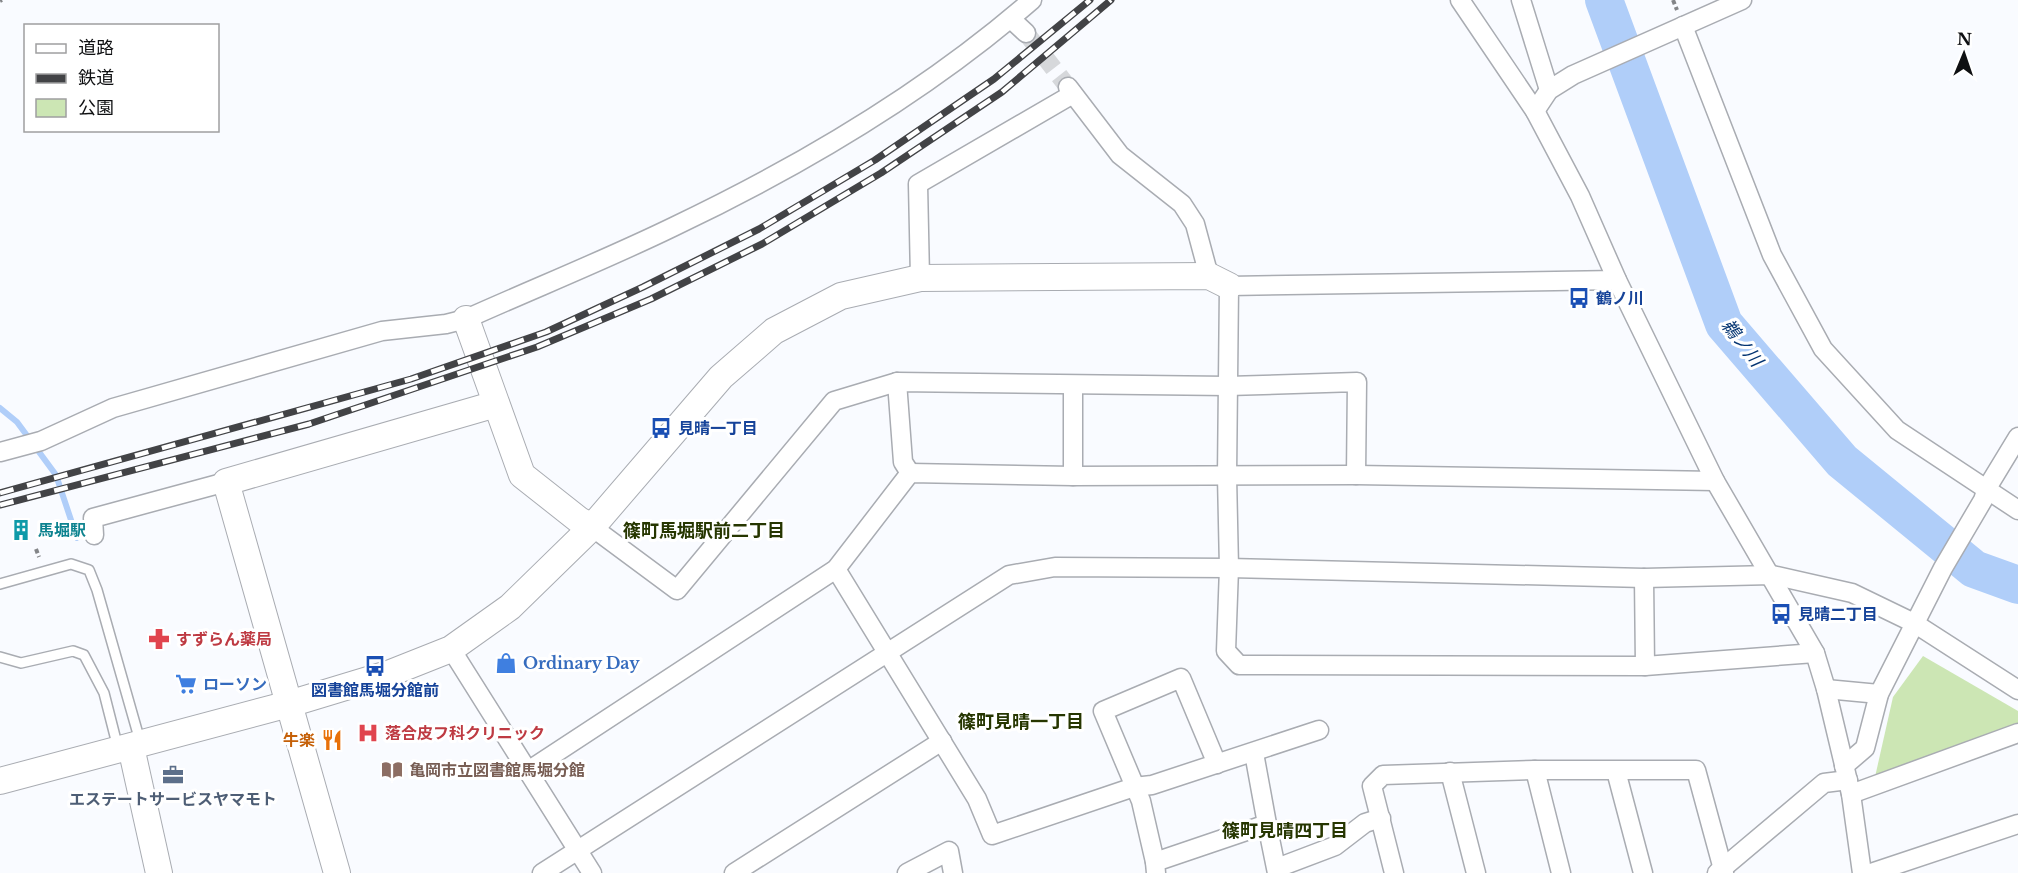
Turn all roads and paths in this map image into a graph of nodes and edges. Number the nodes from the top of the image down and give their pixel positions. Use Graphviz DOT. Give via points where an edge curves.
graph roads {
  1 [pos="1032,0"];
  2 [pos="1460,0"];
  3 [pos="1521,0"];
  4 [pos="1742,0"];
  5 [pos="1011,19"];
  6 [pos="1676,29"];
  7 [pos="1026,33"];
  8 [pos="1549,90"];
  9 [pos="1535,111"];
  10 [pos="920,278"];
  11 [pos="1617,280"];
  12 [pos="1219,281"];
  13 [pos="466,319"];
  14 [pos="897,382"];
  15 [pos="1073,385"];
  16 [pos="1228,386"];
  17 [pos="496,404"];
  18 [pos="2018,437"];
  19 [pos="0,452"];
  20 [pos="910,473"];
  21 [pos="1356,475"];
  22 [pos="1073,476"];
  23 [pos="1227,476"];
  24 [pos="1715,481"];
  25 [pos="226,482"];
  26 [pos="1985,494"];
  27 [pos="2018,510"];
  28 [pos="592,527"];
  29 [pos="94,535"];
  30 [pos="1229,568"];
  31 [pos="836,569"];
  32 [pos="1772,575"];
  33 [pos="1644,578"];
  34 [pos="0,584"];
  35 [pos="1914,623"];
  36 [pos="451,649"];
  37 [pos="887,652"];
  38 [pos="1815,653"];
  39 [pos="0,657"];
  40 [pos="1645,666"];
  41 [pos="1826,689"];
  42 [pos="2018,690"];
  43 [pos="1879,694"];
  44 [pos="289,704"];
  45 [pos="1319,730"];
  46 [pos="2018,733"];
  47 [pos="942,741"];
  48 [pos="130,747"];
  49 [pos="1254,753"];
  50 [pos="1217,764"];
  51 [pos="1535,770"];
  52 [pos="528,771"];
  53 [pos="1616,771"];
  54 [pos="1450,772"];
  55 [pos="1848,780"];
  56 [pos="0,781"];
  57 [pos="1134,787"];
  58 [pos="1381,818"];
  59 [pos="1267,824"];
  60 [pos="2018,824"];
  61 [pos="578,851"];
  62 [pos="1156,868"];
  63 [pos="1277,870"];
  64 [pos="1721,872"];
  65 [pos="159,873"];
  66 [pos="337,873"];
  67 [pos="542,873"];
  68 [pos="592,873"];
  69 [pos="734,873"];
  70 [pos="907,873"];
  71 [pos="953,873"];
  72 [pos="1394,873"];
  73 [pos="1476,873"];
  74 [pos="1561,873"];
  75 [pos="1643,873"];
  76 [pos="1862,873"];
  77 [pos="1871,873"];
  1 -- 5 [label="street"];
  2 -- 9 [label="street"];
  3 -- 8 [label="street"];
  4 -- 6 [label="street"];
  5 -- 7 [label="street"];
  5 -- 13 [label="street" via="929,81 803,161 673,227"];
  6 -- 8 [label="street" via="1573,75"];
  6 -- 26 [label="street" via="1772,255 1823,349 1898,430"];
  8 -- 9 [label="street"];
  9 -- 11 [label="street" via="1580,196"];
  10 -- 12 [label="street"];
  10 -- 12 [label="street" via="918,183 1070,90 1120,154 1182,204 1195,224"];
  10 -- 28 [label="street" via="841,296 774,331 721,377"];
  11 -- 12 [label="street"];
  11 -- 24 [label="street"];
  12 -- 16 [label="street"];
  13 -- 17 [label="street"];
  13 -- 19 [label="street" via="382,332 113,408 33,444"];
  14 -- 15 [label="street"];
  14 -- 20 [label="street" via="903,462"];
  14 -- 28 [label="street" via="834,401 677,590"];
  15 -- 16 [label="street"];
  15 -- 22 [label="street"];
  16 -- 21 [label="street" via="1357,382"];
  16 -- 23 [label="street"];
  17 -- 25 [label="street"];
  17 -- 28 [label="street" via="522,475"];
  18 -- 26 [label="street"];
  20 -- 22 [label="street"];
  20 -- 31 [label="street"];
  21 -- 23 [label="street"];
  21 -- 24 [label="street"];
  22 -- 23 [label="street"];
  23 -- 30 [label="street"];
  24 -- 32 [label="street"];
  25 -- 29 [label="street" via="93,518"];
  25 -- 44 [label="street"];
  26 -- 27 [label="street"];
  26 -- 35 [label="street"];
  28 -- 36 [label="street" via="510,607"];
  30 -- 33 [label="street"];
  30 -- 37 [label="street" via="1055,567 1009,575"];
  30 -- 40 [label="street" via="1226,651 1239,665"];
  31 -- 37 [label="street"];
  31 -- 52 [label="street"];
  32 -- 33 [label="street"];
  32 -- 35 [label="street" via="1852,593"];
  32 -- 38 [label="street"];
  33 -- 40 [label="street"];
  34 -- 48 [label="lane" via="70,564 89,570 97,590"];
  35 -- 42 [label="street"];
  35 -- 43 [label="street"];
  36 -- 44 [label="street" via="388,674"];
  36 -- 52 [label="street"];
  37 -- 47 [label="street"];
  37 -- 61 [label="street"];
  38 -- 40 [label="street"];
  38 -- 41 [label="street"];
  39 -- 48 [label="lane" via="21,663 73,651 84,655"];
  41 -- 43 [label="street"];
  41 -- 55 [label="street"];
  43 -- 55 [label="street" via="1865,748"];
  44 -- 48 [label="street"];
  44 -- 66 [label="street"];
  45 -- 49 [label="street"];
  46 -- 55 [label="street"];
  47 -- 57 [label="street" via="977,799 992,835"];
  47 -- 69 [label="street"];
  48 -- 56 [label="street"];
  48 -- 65 [label="street"];
  49 -- 50 [label="street"];
  49 -- 59 [label="street"];
  50 -- 57 [label="street"];
  50 -- 57 [label="street" via="1180,678 1104,711"];
  51 -- 53 [label="street"];
  51 -- 54 [label="street"];
  51 -- 74 [label="street"];
  52 -- 61 [label="street"];
  53 -- 64 [label="street" via="1696,770"];
  53 -- 75 [label="street"];
  54 -- 58 [label="street" via="1383,774 1372,786"];
  54 -- 73 [label="street"];
  55 -- 64 [label="street" via="1824,783"];
  55 -- 76 [label="street"];
  57 -- 62 [label="street" via="1141,801"];
  58 -- 63 [label="street" via="1365,823 1335,846"];
  58 -- 72 [label="street"];
  59 -- 62 [label="street"];
  59 -- 63 [label="street"];
  60 -- 77 [label="street"];
  61 -- 67 [label="street"];
  61 -- 68 [label="street"];
  70 -- 71 [label="street" via="949,850"];
}
